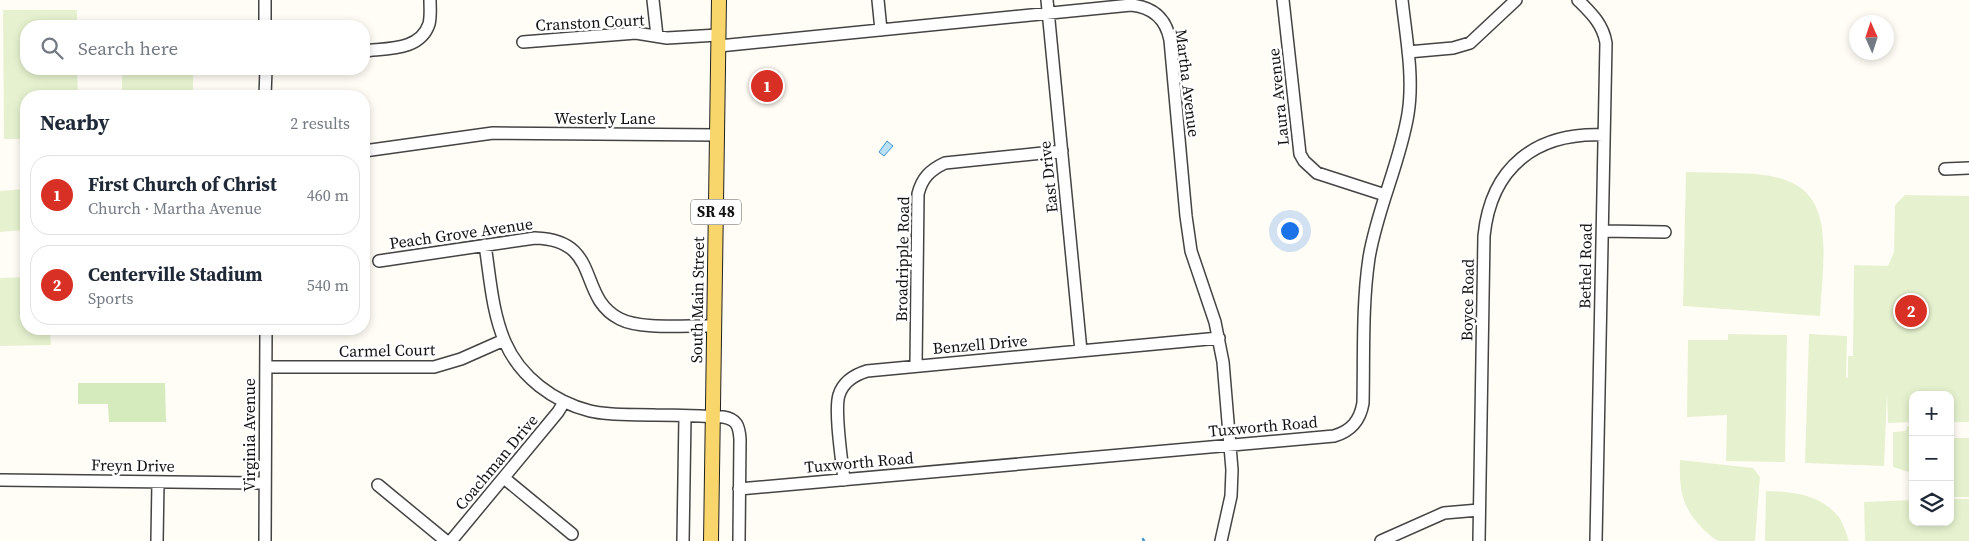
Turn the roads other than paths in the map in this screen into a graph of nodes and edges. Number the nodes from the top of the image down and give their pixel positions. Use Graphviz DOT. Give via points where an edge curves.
graph roads {
  1 [pos="265,0"];
  2 [pos="430,0"];
  3 [pos="653,0"];
  4 [pos="719,0"];
  5 [pos="878,0"];
  6 [pos="1047,0"];
  7 [pos="1283,0"];
  8 [pos="1402,0"];
  9 [pos="1516,0"];
  10 [pos="1578,0"];
  11 [pos="1048,13"];
  12 [pos="266,20"];
  13 [pos="882,30"];
  14 [pos="657,36"];
  15 [pos="718,40"];
  16 [pos="523,42"];
  17 [pos="370,50"];
  18 [pos="1408,52"];
  19 [pos="266,75"];
  20 [pos="266,90"];
  21 [pos="717,135"];
  22 [pos="1604,135"];
  23 [pos="370,150"];
  24 [pos="1062,151"];
  25 [pos="1969,168"];
  26 [pos="1946,169"];
  27 [pos="1385,195"];
  28 [pos="1602,231"];
  29 [pos="1665,232"];
  30 [pos="485,245"];
  31 [pos="379,261"];
  32 [pos="714,326"];
  33 [pos="266,335"];
  34 [pos="1219,338"];
  35 [pos="504,340"];
  36 [pos="1081,352"];
  37 [pos="916,366"];
  38 [pos="266,367"];
  39 [pos="564,402"];
  40 [pos="685,416"];
  41 [pos="713,416"];
  42 [pos="1230,446"];
  43 [pos="504,478"];
  44 [pos="0,480"];
  45 [pos="844,480"];
  46 [pos="158,482"];
  47 [pos="265,483"];
  48 [pos="378,485"];
  49 [pos="739,489"];
  50 [pos="1479,510"];
  51 [pos="572,534"];
  52 [pos="158,541"];
  53 [pos="265,541"];
  54 [pos="446,541"];
  55 [pos="451,541"];
  56 [pos="683,541"];
  57 [pos="712,541"];
  58 [pos="739,541"];
  59 [pos="1221,541"];
  60 [pos="1380,541"];
  61 [pos="1479,541"];
  62 [pos="1596,541"];
  1 -- 12 [label="street"];
  2 -- 17 [label="street" via="429,25 421,37 408,46"];
  3 -- 14 [label="street"];
  4 -- 15 [label="main road, South Main Street / SR 48"];
  5 -- 13 [label="street"];
  6 -- 11 [label="street, East Drive"];
  7 -- 27 [label="street, Laura Avenue" via="1300,154 1304,162 1317,173"];
  8 -- 18 [label="street, Tuxworth Road"];
  9 -- 18 [label="street" via="1470,43 1453,48"];
  10 -- 22 [label="street, Bethel Road" via="1597,20 1606,43"];
  11 -- 13 [label="street, Martha Avenue"];
  11 -- 24 [label="street, East Drive"];
  11 -- 34 [label="street, Martha Avenue" via="1138,6 1154,12 1166,26 1191,251"];
  13 -- 15 [label="street, Martha Avenue"];
  14 -- 15 [label="street, Cranston Court"];
  14 -- 16 [label="street, Cranston Court" via="636,33"];
  15 -- 21 [label="main road, South Main Street / SR 48"];
  18 -- 27 [label="street, Tuxworth Road" via="1408,114"];
  19 -- 20 [label="street"];
  21 -- 23 [label="street, Westerly Lane" via="493,133"];
  21 -- 32 [label="main road, South Main Street / SR 48"];
  22 -- 28 [label="street, Bethel Road"];
  22 -- 50 [label="street, Boyce Road" via="1563,137 1531,151 1505,176 1488,210 1484,236"];
  24 -- 36 [label="street, East Drive"];
  24 -- 37 [label="street, Broadripple Road" via="945,164 925,177 918,194"];
  25 -- 26 [label="street"];
  27 -- 42 [label="street, Tuxworth Road" via="1368,267 1363,403 1356,422 1334,436"];
  28 -- 29 [label="street"];
  28 -- 62 [label="street, Bethel Road"];
  30 -- 31 [label="street, Peach Grove Avenue"];
  30 -- 32 [label="street, Peach Grove Avenue" via="535,238 555,240 577,255 588,272 599,301 620,319 640,324"];
  30 -- 35 [label="street" via="496,314"];
  32 -- 41 [label="main road, South Main Street / SR 48"];
  33 -- 38 [label="street, Virginia Avenue"];
  34 -- 36 [label="street, Benzell Drive"];
  34 -- 42 [label="street, Martha Avenue"];
  35 -- 38 [label="street, Carmel Court" via="449,364 427,368"];
  35 -- 39 [label="street" via="527,374"];
  36 -- 37 [label="street, Benzell Drive"];
  37 -- 45 [label="street, Benzell Drive" via="866,371 853,376 843,388 838,409"];
  38 -- 47 [label="street, Virginia Avenue"];
  39 -- 40 [label="street" via="607,414"];
  39 -- 43 [label="street, Coachman Drive"];
  40 -- 41 [label="street"];
  40 -- 56 [label="street"];
  41 -- 49 [label="street" via="734,420 739,427"];
  41 -- 57 [label="main road, South Main Street / SR 48"];
  42 -- 45 [label="street, Tuxworth Road"];
  42 -- 59 [label="street, Martha Avenue" via="1231,496"];
  43 -- 51 [label="street"];
  43 -- 55 [label="street, Coachman Drive"];
  44 -- 46 [label="street, Freyn Drive"];
  45 -- 49 [label="street, Tuxworth Road"];
  46 -- 47 [label="street, Freyn Drive"];
  46 -- 52 [label="street"];
  47 -- 53 [label="street, Virginia Avenue"];
  48 -- 54 [label="street"];
  49 -- 58 [label="street"];
  50 -- 60 [label="street" via="1434,516"];
  50 -- 61 [label="street, Boyce Road"];
}
